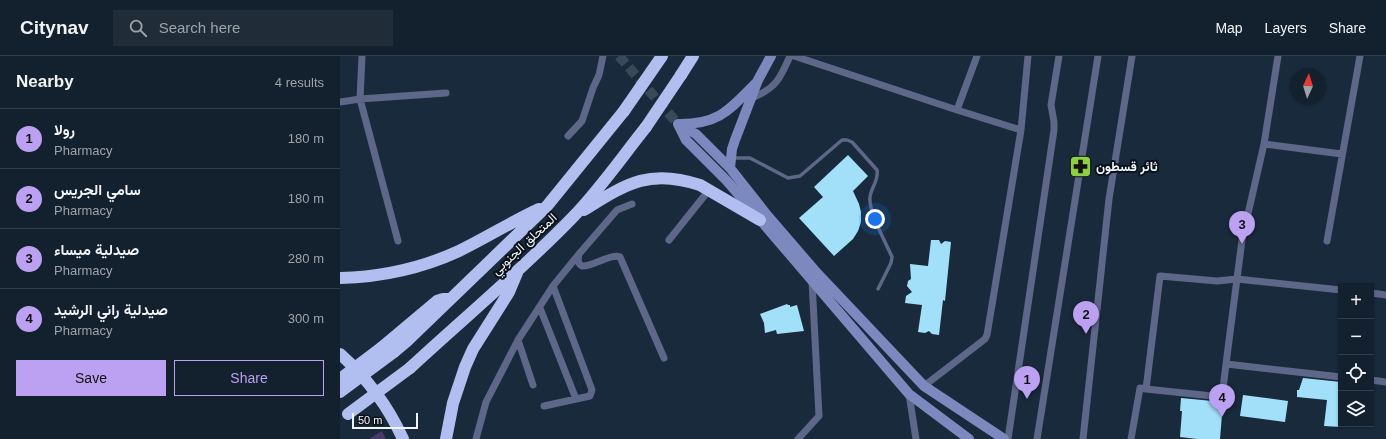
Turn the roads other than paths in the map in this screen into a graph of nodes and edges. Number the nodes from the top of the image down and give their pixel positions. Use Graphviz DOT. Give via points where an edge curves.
graph roads {
  1 [pos="362,56"];
  2 [pos="603,56"];
  3 [pos="662,56"];
  4 [pos="693,56"];
  5 [pos="771,56"];
  6 [pos="790,56"];
  7 [pos="794,56"];
  8 [pos="977,56"];
  9 [pos="1028,56"];
  10 [pos="1059,56"];
  11 [pos="1098,56"];
  12 [pos="1132,56"];
  13 [pos="1278,56"];
  14 [pos="1360,56"];
  15 [pos="758,80"];
  16 [pos="446,93"];
  17 [pos="752,98"];
  18 [pos="360,99"];
  19 [pos="340,102"];
  20 [pos="957,110"];
  21 [pos="678,124"];
  22 [pos="1021,130"];
  23 [pos="568,136"];
  24 [pos="1264,144"];
  25 [pos="1342,154"];
  26 [pos="730,163"];
  27 [pos="709,190"];
  28 [pos="632,204"];
  29 [pos="547,206"];
  30 [pos="573,217"];
  31 [pos="760,220"];
  32 [pos="669,240"];
  33 [pos="398,241"];
  34 [pos="1327,241"];
  35 [pos="579,254"];
  36 [pos="519,269"];
  37 [pos="340,278"];
  38 [pos="1237,279"];
  39 [pos="812,281"];
  40 [pos="553,286"];
  41 [pos="878,289"];
  42 [pos="1338,290"];
  43 [pos="1374,293"];
  44 [pos="1386,295"];
  45 [pos="450,299"];
  46 [pos="540,308"];
  47 [pos="518,340"];
  48 [pos="340,354"];
  49 [pos="664,358"];
  50 [pos="1226,364"];
  51 [pos="1338,377"];
  52 [pos="340,379"];
  53 [pos="1374,380"];
  54 [pos="1386,382"];
  55 [pos="533,385"];
  56 [pos="924,386"];
  57 [pos="1146,389"];
  58 [pos="340,392"];
  59 [pos="908,394"];
  60 [pos="576,399"];
  61 [pos="951,404"];
  62 [pos="544,406"];
  63 [pos="939,416"];
  64 [pos="344,417"];
  65 [pos="403,439"];
  66 [pos="446,439"];
  67 [pos="476,439"];
  68 [pos="798,439"];
  69 [pos="916,439"];
  70 [pos="970,439"];
  71 [pos="1004,439"];
  72 [pos="1008,439"];
  73 [pos="1037,439"];
  74 [pos="1083,439"];
  75 [pos="1131,439"];
  1 -- 18 [label="street"];
  2 -- 23 [label="street" via="582,121"];
  3 -- 29 [label="highway, المتحلق الجنوبي, bridge" via="624,111"];
  4 -- 30 [label="highway, المتحلق الجنوبي, bridge" via="646,126"];
  5 -- 15 [label="main road"];
  6 -- 17 [label="street" via="784,71 772,88"];
  7 -- 20 [label="street"];
  8 -- 20 [label="street"];
  9 -- 22 [label="street"];
  10 -- 72 [label="street" via="1051,105 1054,130"];
  11 -- 73 [label="street"];
  12 -- 74 [label="street" via="1109,199"];
  13 -- 24 [label="street"];
  14 -- 25 [label="street"];
  15 -- 17 [label="main road"];
  15 -- 21 [label="main road" via="719,117 702,123"];
  16 -- 18 [label="street"];
  17 -- 26 [label="main road" via="735,140"];
  18 -- 19 [label="street"];
  18 -- 33 [label="street"];
  20 -- 22 [label="street"];
  21 -- 26 [label="main road" via="696,134"];
  21 -- 31 [label="main road" via="686,140 721,174"];
  22 -- 56 [label="street" via="987,335"];
  24 -- 25 [label="street"];
  24 -- 38 [label="street" via="1242,240"];
  25 -- 34 [label="street"];
  26 -- 41 [label="lane" via="750,158 788,178 795,178 842,140 852,142 877,170 878,178 870,196 870,203 892,257"];
  26 -- 56 [label="main road" via="767,214 817,273"];
  27 -- 30 [label="highway" via="690,182 670,178 639,181 619,189"];
  27 -- 31 [label="highway"];
  27 -- 32 [label="street"];
  28 -- 35 [label="street" via="618,210"];
  29 -- 37 [label="highway" via="435,261 378,275"];
  29 -- 45 [label="highway, المتحلق الجنوبي"];
  30 -- 36 [label="highway, المتحلق الجنوبي"];
  31 -- 39 [label="main road"];
  35 -- 40 [label="street"];
  35 -- 49 [label="street" via="578,261 582,266 620,257"];
  36 -- 64 [label="highway, المتحلق الجنوبي, bridge" via="410,368"];
  36 -- 66 [label="highway" via="509,292 465,367 453,403"];
  38 -- 42 [label="street"];
  38 -- 50 [label="street"];
  38 -- 57 [label="street" via="1217,282 1160,276"];
  39 -- 59 [label="main road"];
  39 -- 68 [label="street" via="819,416"];
  40 -- 46 [label="street"];
  40 -- 60 [label="street" via="592,390 590,396"];
  43 -- 44 [label="street"];
  45 -- 52 [label="highway, bridge" via="437,301"];
  45 -- 58 [label="highway, المتحلق الجنوبي, bridge" via="394,352"];
  46 -- 47 [label="street"];
  46 -- 60 [label="street"];
  47 -- 55 [label="street"];
  47 -- 67 [label="street" via="486,402"];
  48 -- 65 [label="highway" via="372,387 393,418"];
  50 -- 51 [label="street"];
  50 -- 57 [label="street" via="1222,397"];
  53 -- 54 [label="street"];
  56 -- 61 [label="main road"];
  57 -- 75 [label="street" via="1140,388"];
  59 -- 63 [label="main road"];
  59 -- 69 [label="street"];
  60 -- 62 [label="street"];
  61 -- 63 [label="main road"];
  61 -- 71 [label="main road"];
  63 -- 70 [label="main road"];
}
